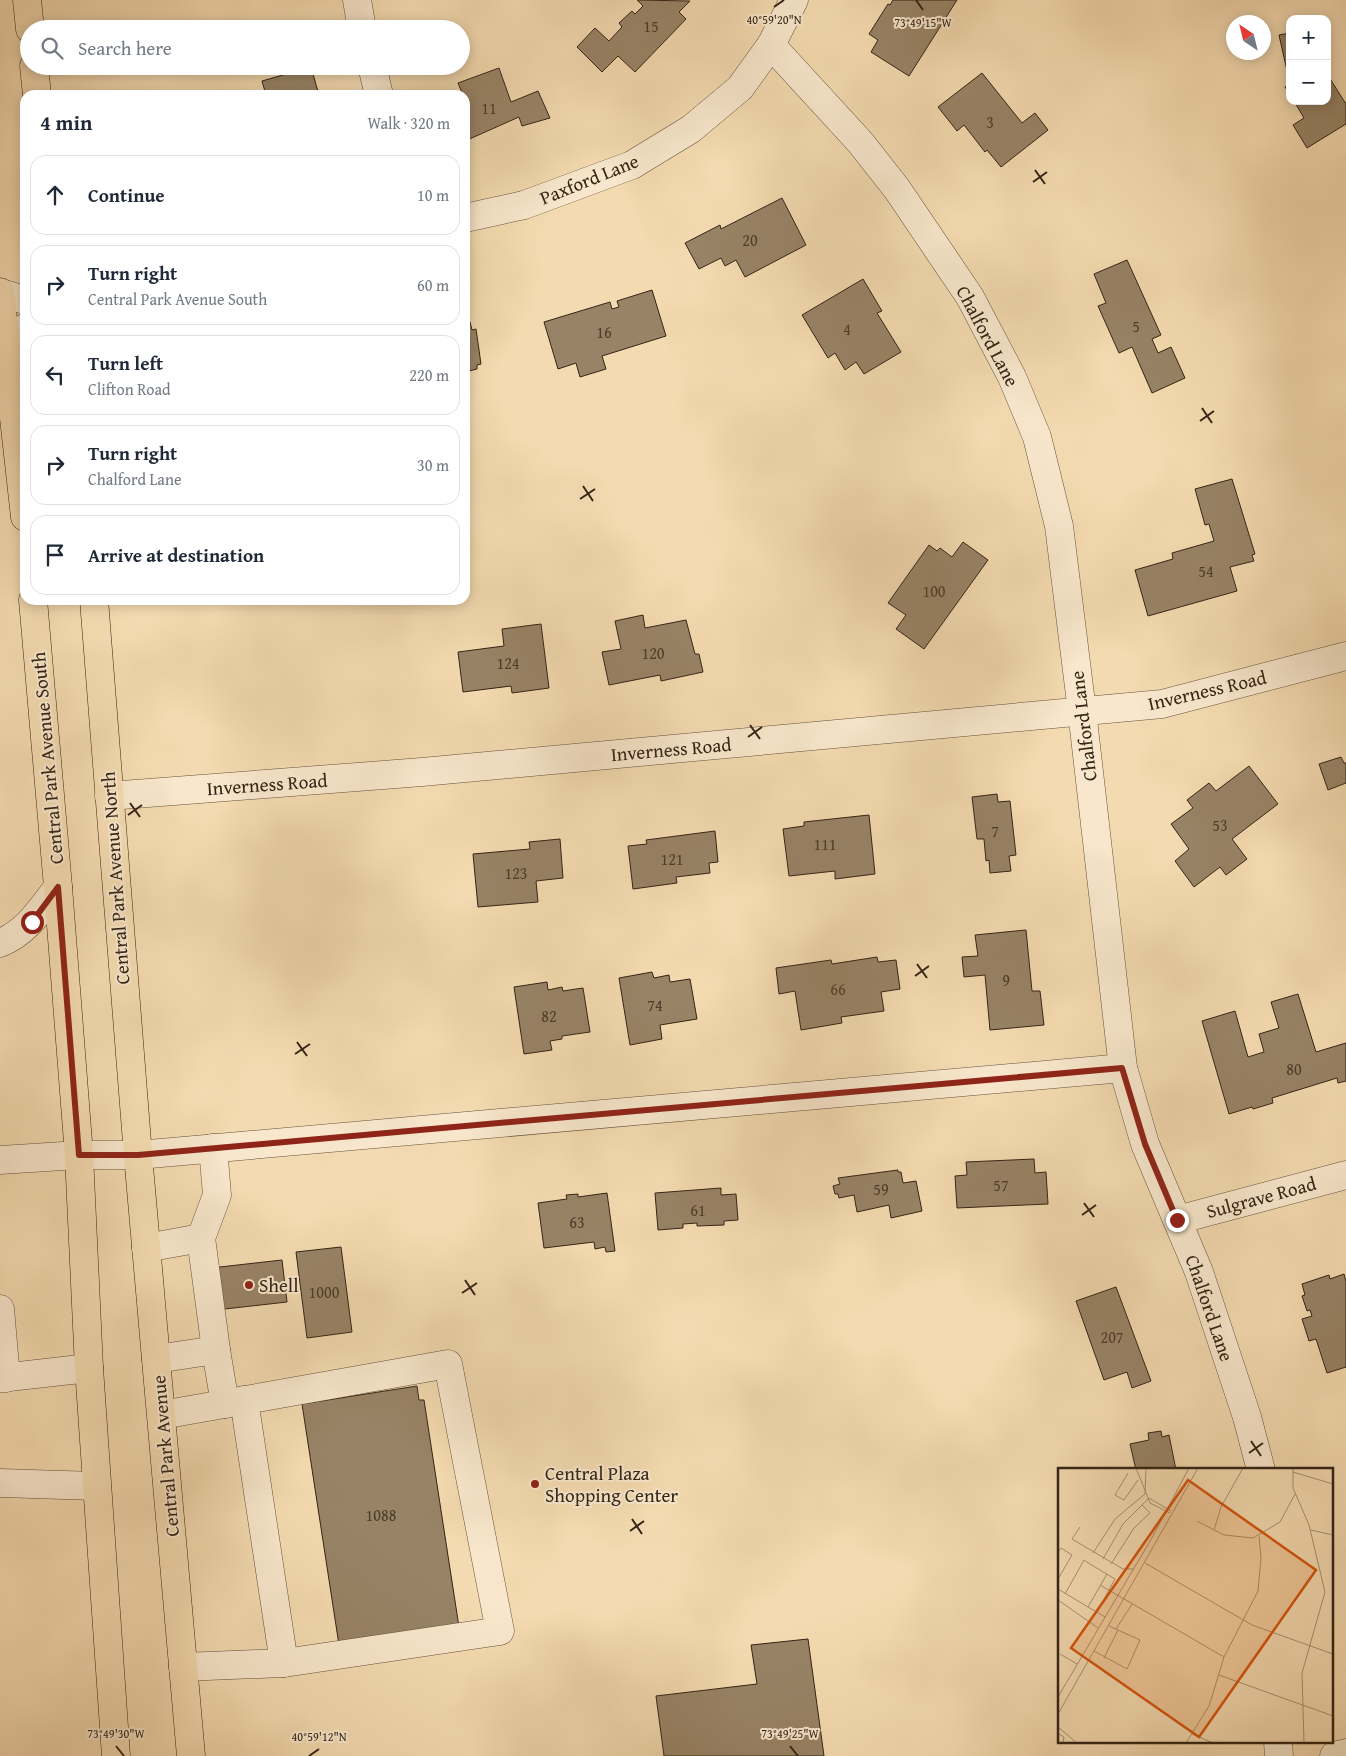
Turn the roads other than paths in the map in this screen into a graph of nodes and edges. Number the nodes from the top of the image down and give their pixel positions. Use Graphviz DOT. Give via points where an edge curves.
graph roads {
  1 [pos="27,0"];
  2 [pos="357,0"];
  3 [pos="794,0"];
  4 [pos="29,20"];
  5 [pos="360,20"];
  6 [pos="771,45"];
  7 [pos="35,75"];
  8 [pos="374,75"];
  9 [pos="36,90"];
  10 [pos="378,90"];
  11 [pos="470,217"];
  12 [pos="0,293"];
  13 [pos="20,299"];
  14 [pos="10,335"];
  15 [pos="20,456"];
  16 [pos="33,605"];
  17 [pos="94,605"];
  18 [pos="1346,656"];
  19 [pos="1082,711"];
  20 [pos="109,796"];
  21 [pos="58,887"];
  22 [pos="0,944"];
  23 [pos="1122,1068"];
  24 [pos="213,1148"];
  25 [pos="79,1155"];
  26 [pos="138,1155"];
  27 [pos="0,1160"];
  28 [pos="1346,1175"];
  29 [pos="1177,1220"];
  30 [pos="201,1238"];
  31 [pos="146,1248"];
  32 [pos="0,1310"];
  33 [pos="216,1350"];
  34 [pos="156,1358"];
  35 [pos="89,1368"];
  36 [pos="3,1378"];
  37 [pos="235,1402"];
  38 [pos="162,1415"];
  39 [pos="1260,1468"];
  40 [pos="0,1483"];
  41 [pos="96,1486"];
  42 [pos="284,1663"];
  43 [pos="184,1668"];
  44 [pos="1346,1753"];
  45 [pos="116,1756"];
  46 [pos="191,1756"];
  47 [pos="1334,1756"];
  1 -- 4 [label="main road"];
  2 -- 5 [label="street"];
  3 -- 6 [label="street, Paxford Lane"];
  6 -- 11 [label="street, Paxford Lane" via="740,88 690,129 632,166 524,204"];
  6 -- 19 [label="street, Chalford Lane" via="860,142 897,188 970,297 1012,377 1037,437 1059,526"];
  7 -- 9 [label="main road"];
  8 -- 10 [label="street"];
  12 -- 13 [label="street"];
  12 -- 14 [label="main road"];
  14 -- 15 [label="main road"];
  16 -- 21 [label="main road, Central Park Avenue South"];
  17 -- 20 [label="main road, Central Park Avenue North"];
  18 -- 19 [label="street, Inverness Road" via="1162,704"];
  19 -- 20 [label="street, Inverness Road" via="422,772"];
  19 -- 23 [label="street, Chalford Lane"];
  20 -- 26 [label="main road, Central Park Avenue North"];
  21 -- 22 [label="street" via="32,922"];
  21 -- 25 [label="main road, Central Park Avenue South"];
  23 -- 24 [label="street"];
  23 -- 29 [label="street, Chalford Lane" via="1145,1144"];
  24 -- 26 [label="street"];
  24 -- 30 [label="street" via="217,1195"];
  25 -- 26 [label="street"];
  25 -- 27 [label="street"];
  25 -- 35 [label="main road"];
  26 -- 31 [label="main road, Central Park Avenue"];
  28 -- 29 [label="street, Sulgrave Road"];
  29 -- 39 [label="street, Chalford Lane" via="1232,1372"];
  30 -- 31 [label="street"];
  30 -- 33 [label="street"];
  31 -- 34 [label="main road, Central Park Avenue"];
  32 -- 36 [label="street"];
  33 -- 34 [label="street"];
  33 -- 37 [label="street"];
  34 -- 38 [label="main road, Central Park Avenue"];
  35 -- 36 [label="street"];
  35 -- 41 [label="main road"];
  37 -- 38 [label="street"];
  37 -- 42 [label="street"];
  37 -- 42 [label="street" via="448,1364 500,1631"];
  38 -- 43 [label="main road, Central Park Avenue"];
  40 -- 41 [label="street"];
  41 -- 45 [label="main road"];
  42 -- 43 [label="street"];
  43 -- 46 [label="main road, Central Park Avenue"];
  44 -- 47 [label="street"];
}
